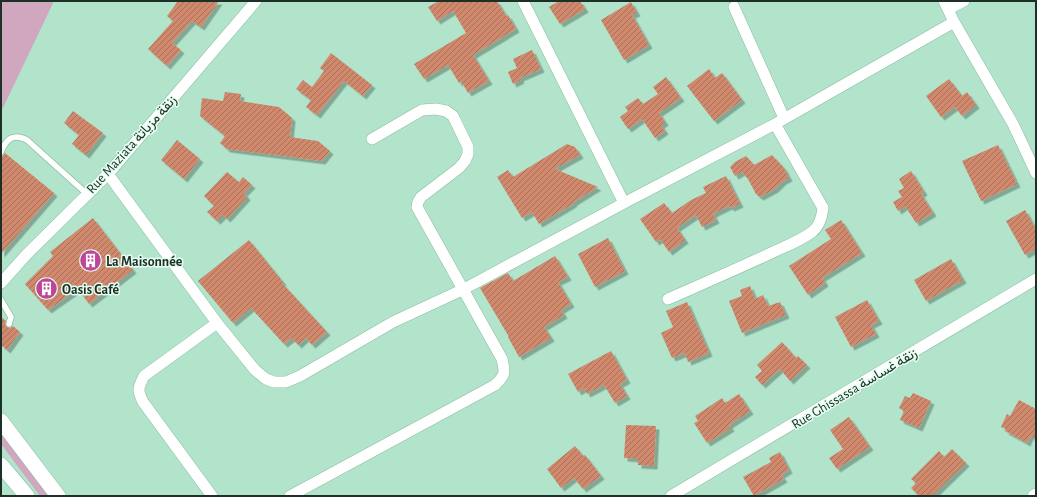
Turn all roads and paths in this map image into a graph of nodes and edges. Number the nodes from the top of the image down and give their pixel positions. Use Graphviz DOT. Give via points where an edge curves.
graph roads {
  1 [pos="256,1"];
  2 [pos="523,1"];
  3 [pos="964,1"];
  4 [pos="946,5"];
  5 [pos="734,6"];
  6 [pos="954,22"];
  7 [pos="780,121"];
  8 [pos="372,138"];
  9 [pos="1,152"];
  10 [pos="1036,173"];
  11 [pos="108,174"];
  12 [pos="87,194"];
  13 [pos="624,203"];
  14 [pos="1036,279"];
  15 [pos="1,283"];
  16 [pos="464,289"];
  17 [pos="668,299"];
  18 [pos="1,300"];
  19 [pos="217,323"];
  20 [pos="9,324"];
  21 [pos="1,421"];
  22 [pos="1,464"];
  23 [pos="26,496"];
  24 [pos="58,496"];
  25 [pos="212,496"];
  26 [pos="290,496"];
  27 [pos="671,496"];
  1 -- 11 [label="street, Rue Maziata زنقة مزياتة"];
  2 -- 13 [label="street"];
  3 -- 4 [label="street"];
  4 -- 6 [label="street"];
  5 -- 7 [label="street"];
  6 -- 7 [label="street"];
  6 -- 10 [label="street" via="1013,124"];
  7 -- 13 [label="street"];
  7 -- 17 [label="street" via="823,208 819,224 813,232 800,240"];
  8 -- 16 [label="street" via="422,110 436,109 454,116 468,147 468,154 459,168 421,197 417,207"];
  9 -- 12 [label="lane" via="6,141 11,138 27,140"];
  11 -- 12 [label="street, Rue Maziata زنقة مزياتة"];
  11 -- 19 [label="street"];
  12 -- 15 [label="street, Rue Maziata زنقة مزياتة"];
  13 -- 16 [label="street"];
  14 -- 27 [label="street, Rue Ghissassa زنقة غساسة"];
  16 -- 19 [label="street" via="393,322 286,382 266,379 255,370"];
  16 -- 26 [label="street" via="502,359 505,373 501,379 495,385"];
  18 -- 20 [label="lane" via="11,317"];
  19 -- 25 [label="street" via="144,376 139,393"];
  21 -- 24 [label="main road"];
  22 -- 23 [label="main road"];
}
